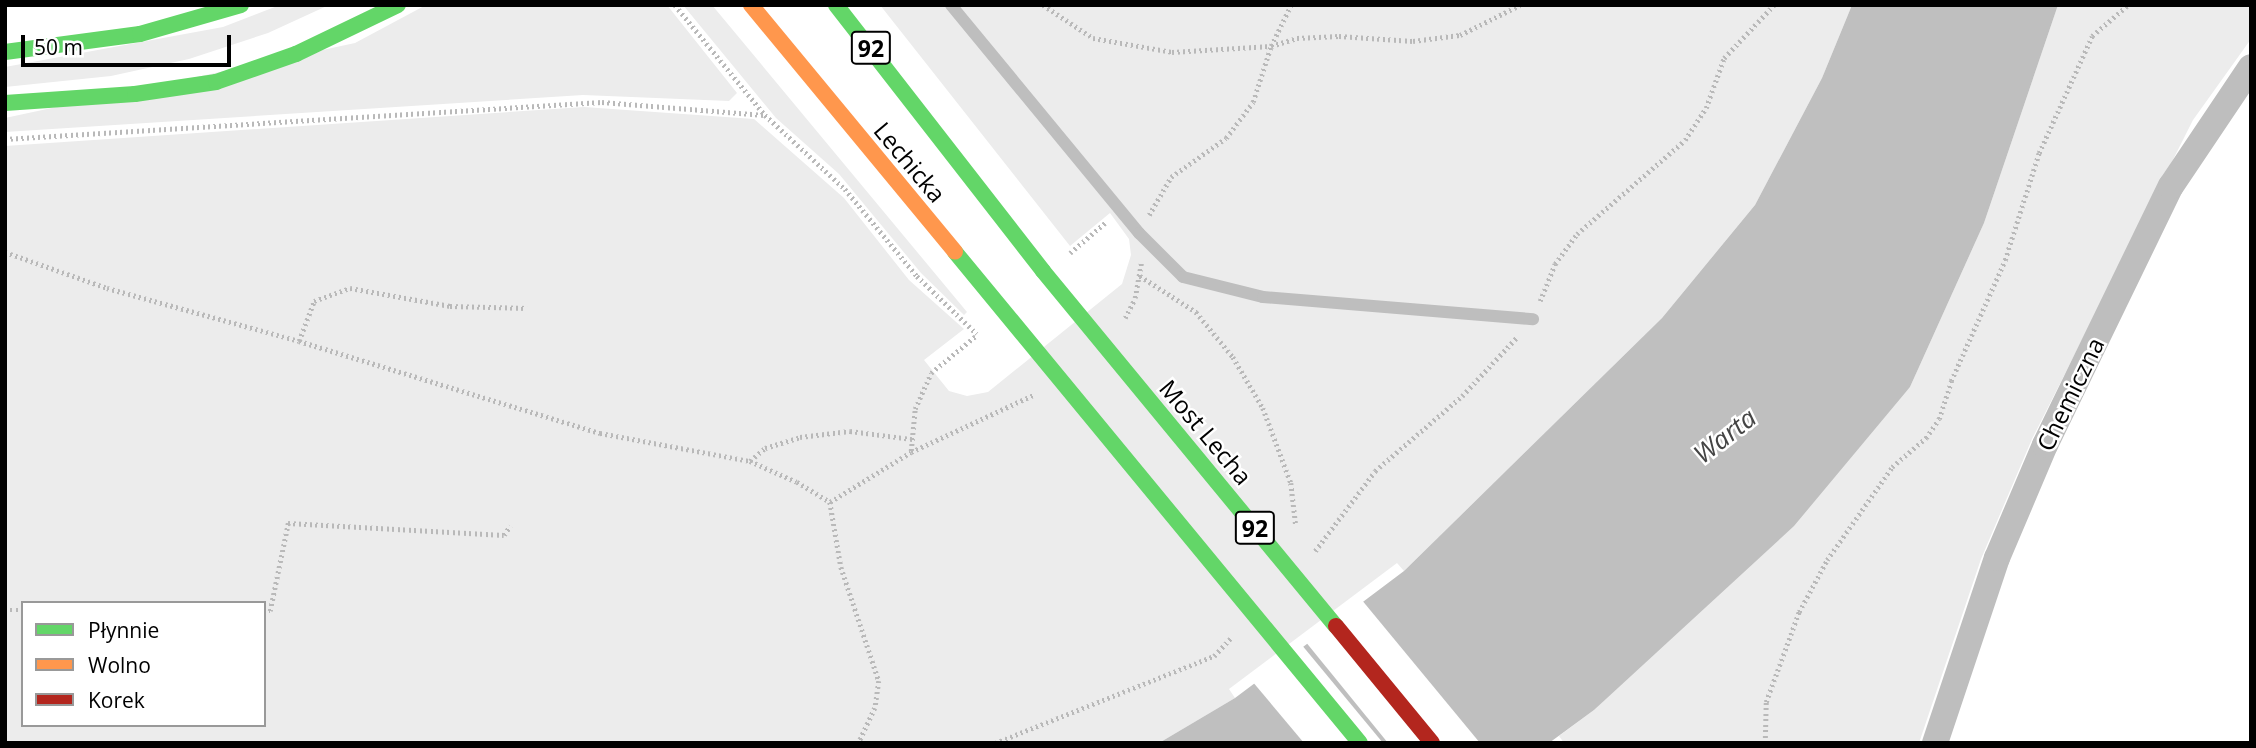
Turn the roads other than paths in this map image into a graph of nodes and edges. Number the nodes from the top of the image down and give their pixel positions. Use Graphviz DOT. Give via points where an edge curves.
graph roads {
  1 [pos="241,5"];
  2 [pos="398,5"];
  3 [pos="751,5"];
  4 [pos="836,5"];
  5 [pos="951,5"];
  6 [pos="5,52"];
  7 [pos="2251,67"];
  8 [pos="5,103"];
  9 [pos="1078,313"];
  10 [pos="1533,319"];
  11 [pos="1360,743"];
  12 [pos="1432,743"];
  13 [pos="1935,743"];
  1 -- 6 [label="main road" via="140,34"];
  2 -- 8 [label="main road" via="296,54 216,82 135,94"];
  3 -- 11 [label="main road, Lechicka / 92"];
  4 -- 9 [label="main road, Lechicka / 92"];
  5 -- 10 [label="lane" via="1139,233 1183,277 1213,288 1263,296"];
  7 -- 13 [label="street, Chemiczna" via="2171,186 2045,444 1997,558"];
  9 -- 12 [label="main road, Most Lecha / 92"];
}
